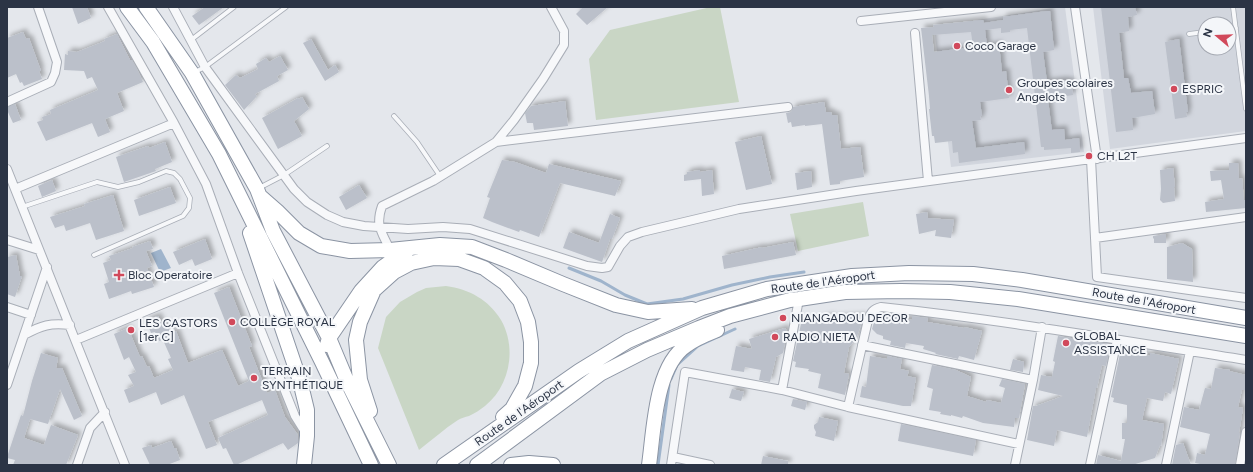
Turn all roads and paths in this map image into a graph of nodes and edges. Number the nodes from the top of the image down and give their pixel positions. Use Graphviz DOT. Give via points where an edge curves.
graph roads {
  1 [pos="38,7"];
  2 [pos="108,7"];
  3 [pos="128,7"];
  4 [pos="146,7"];
  5 [pos="173,7"];
  6 [pos="234,7"];
  7 [pos="286,7"];
  8 [pos="551,7"];
  9 [pos="991,7"];
  10 [pos="1075,7"];
  11 [pos="861,21"];
  12 [pos="915,33"];
  13 [pos="1197,33"];
  14 [pos="1189,34"];
  15 [pos="1237,36"];
  16 [pos="191,40"];
  17 [pos="199,70"];
  18 [pos="7,102"];
  19 [pos="788,107"];
  20 [pos="1246,109"];
  21 [pos="394,116"];
  22 [pos="174,124"];
  23 [pos="1246,138"];
  24 [pos="496,142"];
  25 [pos="327,146"];
  26 [pos="1094,159"];
  27 [pos="7,169"];
  28 [pos="284,175"];
  29 [pos="230,176"];
  30 [pos="440,176"];
  31 [pos="928,181"];
  32 [pos="16,189"];
  33 [pos="259,193"];
  34 [pos="22,207"];
  35 [pos="1246,217"];
  36 [pos="379,227"];
  37 [pos="1095,238"];
  38 [pos="7,240"];
  39 [pos="410,248"];
  40 [pos="39,250"];
  41 [pos="390,250"];
  42 [pos="94,255"];
  43 [pos="47,267"];
  44 [pos="238,273"];
  45 [pos="1246,298"];
  46 [pos="795,300"];
  47 [pos="7,307"];
  48 [pos="702,308"];
  49 [pos="31,315"];
  50 [pos="1246,318"];
  51 [pos="70,325"];
  52 [pos="1042,327"];
  53 [pos="24,335"];
  54 [pos="1246,336"];
  55 [pos="328,338"];
  56 [pos="76,340"];
  57 [pos="1117,340"];
  58 [pos="862,345"];
  59 [pos="1190,351"];
  60 [pos="1246,360"];
  61 [pos="322,362"];
  62 [pos="9,373"];
  63 [pos="1033,380"];
  64 [pos="7,385"];
  65 [pos="782,390"];
  66 [pos="848,407"];
  67 [pos="105,412"];
  68 [pos="1246,432"];
  69 [pos="307,436"];
  70 [pos="480,440"];
  71 [pos="1019,444"];
  72 [pos="1245,444"];
  73 [pos="380,445"];
  74 [pos="672,461"];
  75 [pos="77,465"];
  76 [pos="125,465"];
  77 [pos="304,465"];
  78 [pos="370,465"];
  79 [pos="389,465"];
  80 [pos="444,465"];
  81 [pos="477,465"];
  82 [pos="511,465"];
  83 [pos="553,465"];
  84 [pos="649,465"];
  85 [pos="710,465"];
  86 [pos="1014,465"];
  87 [pos="1090,465"];
  88 [pos="1166,465"];
  89 [pos="1240,465"];
  1 -- 18 [label="street" via="57,62 55,73 52,82"];
  2 -- 22 [label="street"];
  3 -- 29 [label="highway" via="153,42"];
  4 -- 17 [label="highway"];
  5 -- 16 [label="street"];
  6 -- 16 [label="lane"];
  7 -- 17 [label="lane"];
  8 -- 24 [label="street" via="564,31 564,45 544,79"];
  9 -- 11 [label="street"];
  10 -- 26 [label="street"];
  12 -- 31 [label="street"];
  13 -- 14 [label="lane"];
  15 -- 20 [label="lane"];
  16 -- 17 [label="street"];
  17 -- 28 [label="street"];
  17 -- 33 [label="highway"];
  19 -- 24 [label="street"];
  21 -- 30 [label="lane" via="417,142"];
  22 -- 32 [label="street"];
  22 -- 44 [label="street" via="206,184"];
  23 -- 26 [label="street"];
  24 -- 30 [label="street"];
  25 -- 28 [label="lane"];
  26 -- 31 [label="street"];
  26 -- 37 [label="street"];
  27 -- 32 [label="street"];
  28 -- 33 [label="lane"];
  28 -- 36 [label="street" via="307,202 327,215 343,222"];
  29 -- 61 [label="highway"];
  29 -- 69 [label="highway" via="300,381 307,410"];
  30 -- 36 [label="street" via="382,206 378,216"];
  31 -- 36 [label="street" via="738,209 642,232 628,237 608,267 602,268 587,266 470,229"];
  32 -- 34 [label="street"];
  33 -- 41 [label="highway" via="298,233 321,246 350,251"];
  33 -- 55 [label="highway" via="273,231"];
  34 -- 40 [label="street"];
  34 -- 42 [label="lane" via="97,182 118,187 166,171 180,178 190,198 189,208 183,216"];
  35 -- 37 [label="street"];
  36 -- 41 [label="street"];
  37 -- 45 [label="street" via="1097,277"];
  38 -- 40 [label="street"];
  39 -- 41 [label="highway"];
  39 -- 48 [label="highway" via="440,244 472,247 616,305 648,312"];
  39 -- 55 [label="highway" via="383,267 361,291"];
  40 -- 43 [label="street"];
  43 -- 49 [label="street"];
  43 -- 51 [label="street"];
  44 -- 56 [label="street"];
  44 -- 69 [label="street" via="295,416"];
  46 -- 54 [label="highway, Route de l'Aéroport" via="845,292 950,292 1018,299"];
  46 -- 65 [label="street"];
  46 -- 81 [label="highway, Route de l'Aéroport" via="730,316 647,350 600,374"];
  46 -- 84 [label="highway" via="709,333 686,345 672,359 658,399"];
  47 -- 49 [label="street"];
  48 -- 50 [label="highway, Route de l'Aéroport" via="768,289 852,276 910,273 973,274"];
  48 -- 70 [label="highway, Route de l'Aéroport" via="628,341 579,371"];
  49 -- 53 [label="street"];
  51 -- 53 [label="street" via="56,323 39,326"];
  51 -- 56 [label="street"];
  52 -- 57 [label="street"];
  52 -- 58 [label="street" via="881,308 871,312"];
  52 -- 63 [label="street"];
  53 -- 62 [label="street"];
  55 -- 61 [label="highway"];
  55 -- 73 [label="highway"];
  56 -- 67 [label="street"];
  57 -- 59 [label="street"];
  57 -- 87 [label="street"];
  58 -- 63 [label="street"];
  58 -- 66 [label="street"];
  59 -- 60 [label="street"];
  59 -- 88 [label="street"];
  61 -- 78 [label="highway"];
  62 -- 64 [label="street"];
  63 -- 71 [label="street"];
  65 -- 66 [label="street"];
  65 -- 74 [label="street" via="685,372"];
  66 -- 71 [label="street"];
  67 -- 75 [label="street" via="90,428"];
  67 -- 76 [label="street"];
  68 -- 72 [label="street"];
  69 -- 77 [label="highway"];
  70 -- 73 [label="highway" via="512,409 525,386 531,364 528,322 520,300 505,282 484,268 459,259 434,258 411,263 394,272 374,290 360,322 356,340 360,380"];
  70 -- 80 [label="highway, Route de l'Aéroport"];
  71 -- 86 [label="street"];
  72 -- 89 [label="street"];
  73 -- 79 [label="highway"];
  74 -- 85 [label="street"];
  82 -- 83 [label="highway" via="529,462"];
}
